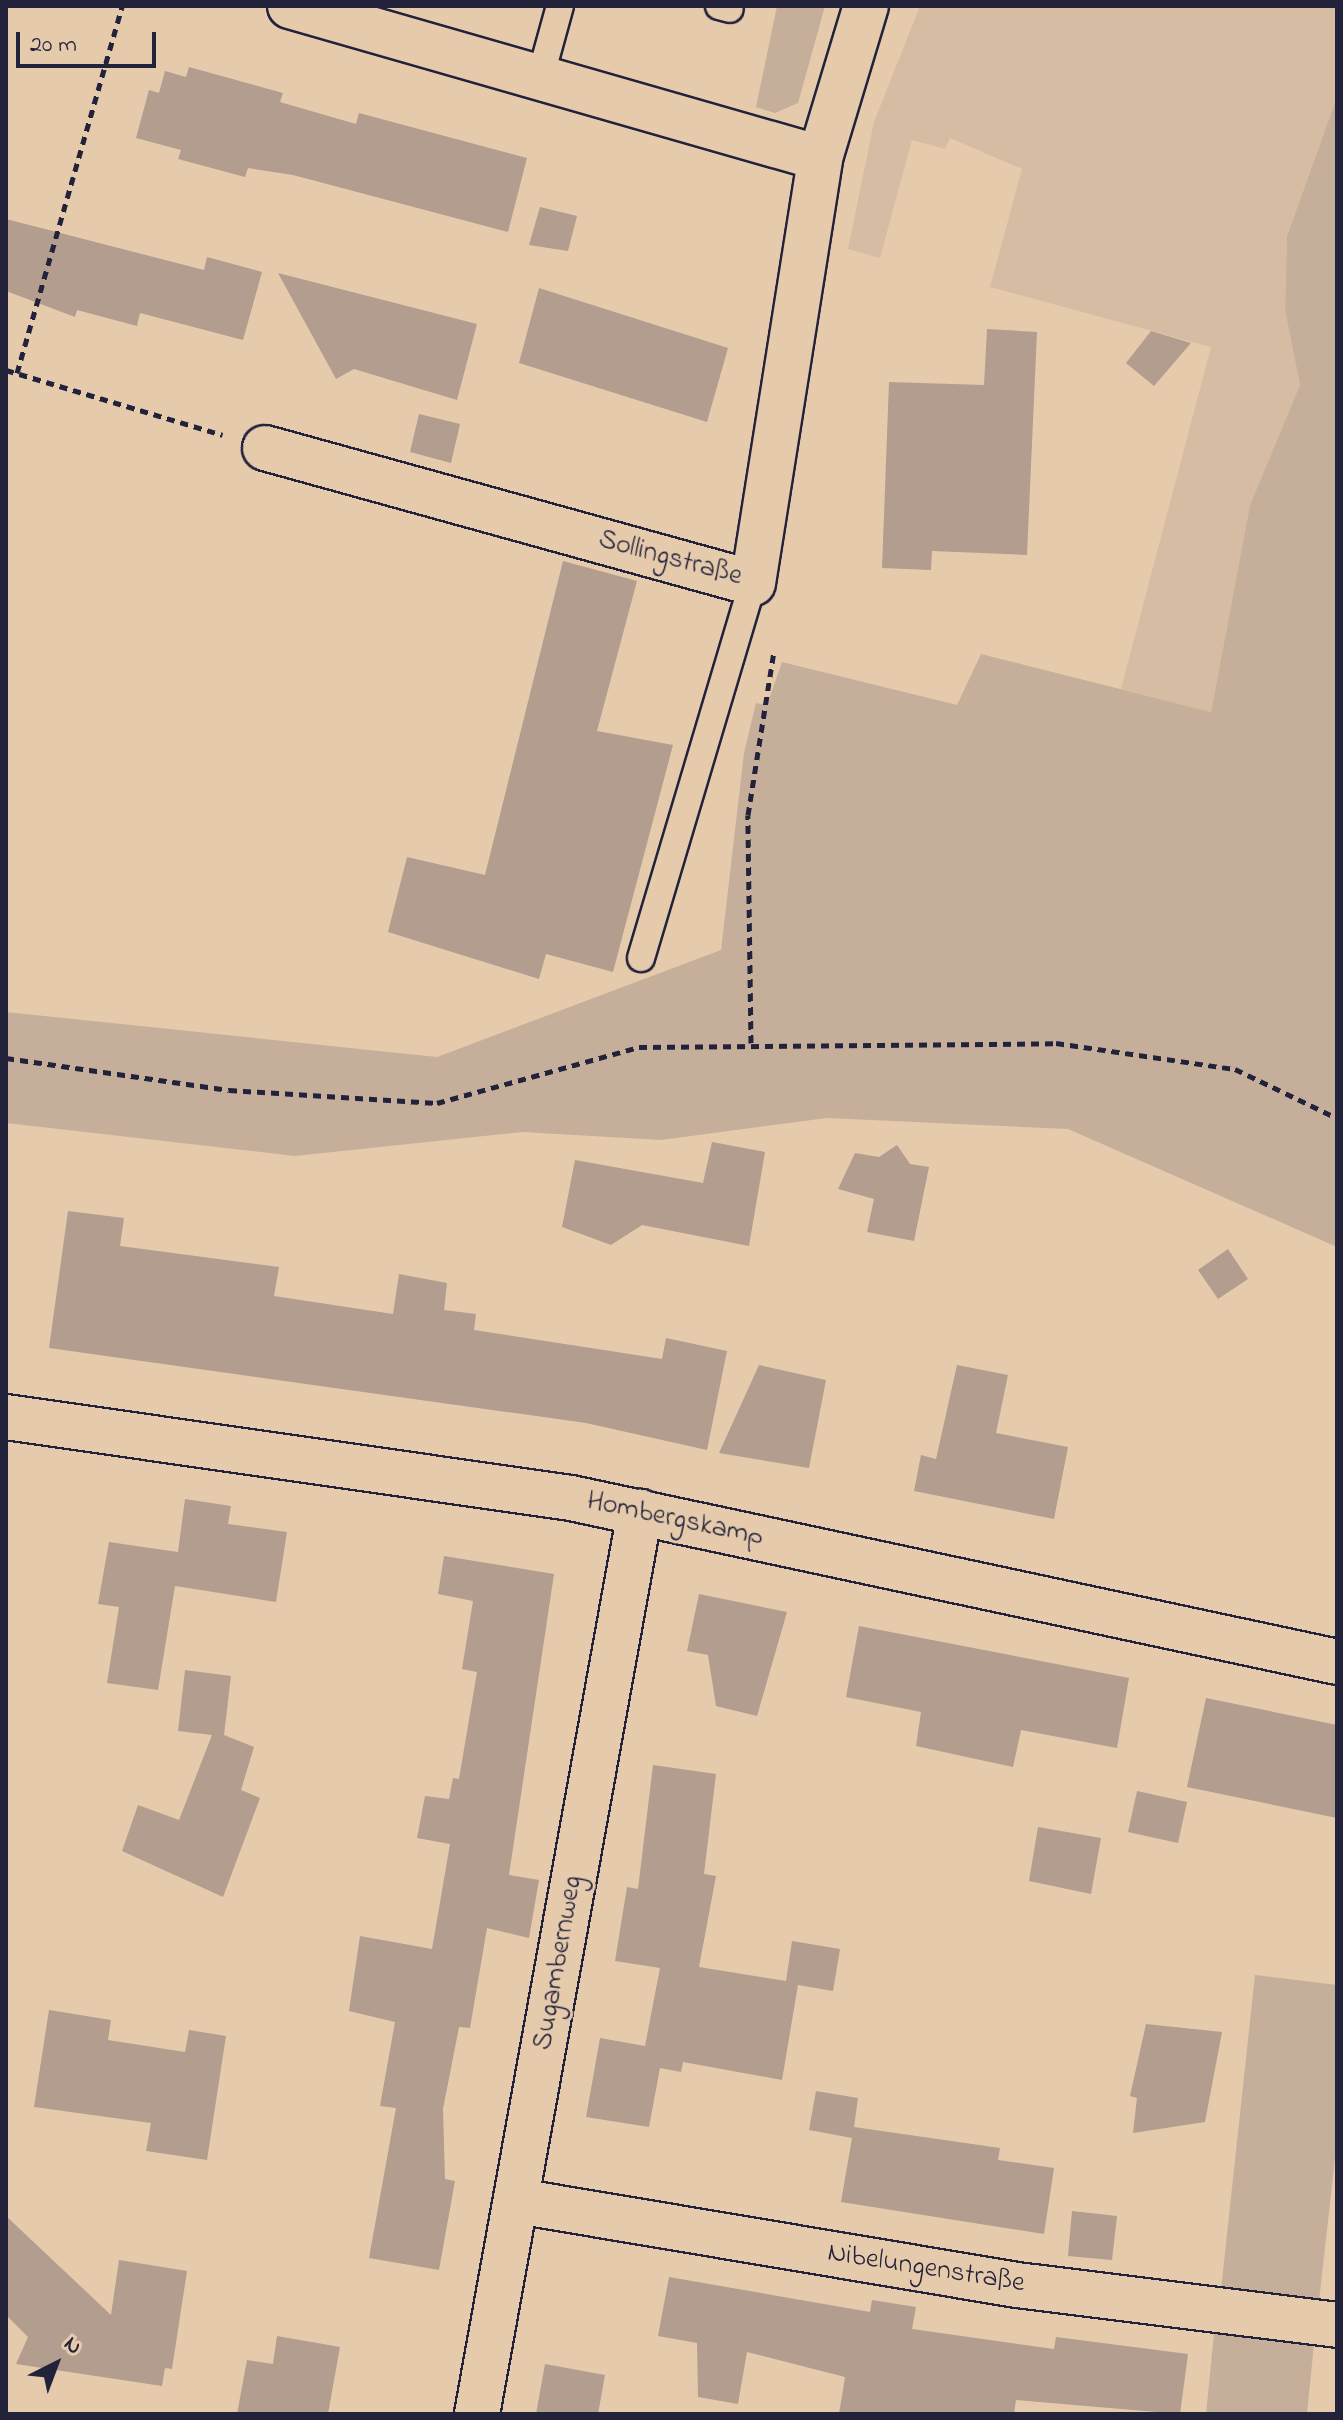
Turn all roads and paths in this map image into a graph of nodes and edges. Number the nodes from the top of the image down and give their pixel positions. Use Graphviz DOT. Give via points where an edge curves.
graph roads {
  1 [pos="122,6"];
  2 [pos="290,6"];
  3 [pos="560,6"];
  4 [pos="866,6"];
  5 [pos="539,82"];
  6 [pos="820,158"];
  7 [pos="6,370"];
  8 [pos="17,373"];
  9 [pos="265,448"];
  10 [pos="753,583"];
  11 [pos="641,958"];
  12 [pos="751,1043"];
  13 [pos="6,1058"];
  14 [pos="1337,1118"];
  15 [pos="6,1417"];
  16 [pos="640,1512"];
  17 [pos="1337,1662"];
  18 [pos="517,2201"];
  19 [pos="1337,2325"];
  20 [pos="477,2414"];
  1 -- 8 [label="path"];
  2 -- 5 [label="street"];
  3 -- 5 [label="lane"];
  4 -- 6 [label="street, Sollingstraße"];
  5 -- 6 [label="street"];
  6 -- 10 [label="street, Sollingstraße"];
  7 -- 8 [label="path"];
  8 -- 9 [label="path"];
  9 -- 10 [label="street, Sollingstraße"];
  10 -- 11 [label="lane" via="718,722"];
  10 -- 12 [label="path" via="776,656 758,724 748,815"];
  12 -- 13 [label="path" via="639,1047 437,1103 229,1090"];
  12 -- 14 [label="path" via="1056,1043 1235,1069"];
  15 -- 16 [label="street, Hombergskamp"];
  16 -- 17 [label="street, Hombergskamp"];
  16 -- 18 [label="street, Sugambernweg"];
  18 -- 19 [label="street, Nibelungenstraße" via="1017,2285"];
  18 -- 20 [label="street, Sugambernweg"];
}
